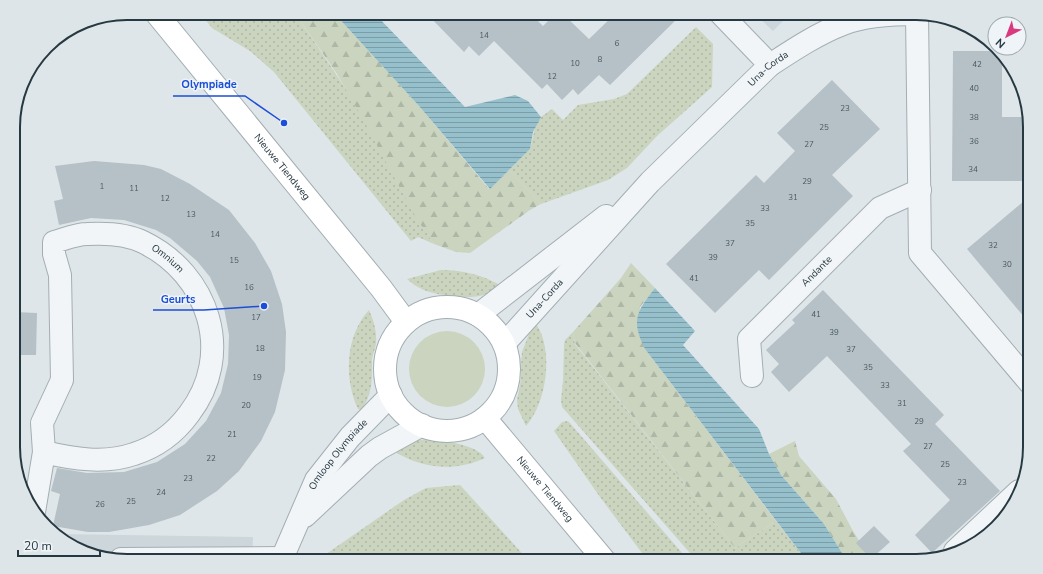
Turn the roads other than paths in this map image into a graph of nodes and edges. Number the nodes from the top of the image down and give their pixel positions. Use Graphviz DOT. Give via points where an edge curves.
graph roads {
  1 [pos="162,20"];
  2 [pos="727,20"];
  3 [pos="863,20"];
  4 [pos="918,20"];
  5 [pos="770,65"];
  6 [pos="650,182"];
  7 [pos="920,190"];
  8 [pos="478,315"];
  9 [pos="406,322"];
  10 [pos="504,344"];
  11 [pos="1023,375"];
  12 [pos="752,376"];
  13 [pos="391,395"];
  14 [pos="485,418"];
  15 [pos="422,425"];
  16 [pos="44,452"];
  17 [pos="1009,500"];
  18 [pos="35,503"];
  19 [pos="298,523"];
  20 [pos="964,543"];
  21 [pos="284,554"];
  22 [pos="599,554"];
  1 -- 9 [label="street, Nieuwe Tiendweg"];
  2 -- 5 [label="street"];
  3 -- 5 [label="street, Una-Corda" via="844,24"];
  4 -- 7 [label="street"];
  5 -- 6 [label="street, Una-Corda"];
  6 -- 8 [label="street, Una-Corda"];
  6 -- 10 [label="street, Una-Corda"];
  7 -- 11 [label="street" via="920,253"];
  7 -- 12 [label="street, Andante" via="880,208 749,339"];
  8 -- 9 [label="street" via="460,308 441,307 422,312"];
  8 -- 10 [label="street" via="494,327"];
  9 -- 13 [label="street" via="393,338 386,356 386,376"];
  10 -- 14 [label="street" via="509,364 507,384 499,402"];
  13 -- 15 [label="street" via="404,413"];
  13 -- 19 [label="street, Omloop Olympiade" via="350,437 316,480"];
  14 -- 15 [label="street" via="466,428 455,430 432,429"];
  14 -- 22 [label="street, Nieuwe Tiendweg"];
  15 -- 19 [label="street, Omloop Olympiade" via="369,456"];
  16 -- 16 [label="street, Omnium" via="42,423 62,380 60,275 54,254 54,242 85,234 116,234 142,242 166,256 186,273 202,300 210,325 213,354 209,377 198,402 181,426 159,443 134,455 92,459"];
  16 -- 18 [label="street, Omnium"];
  17 -- 20 [label="street"];
  19 -- 21 [label="street, Omloop Olympiade"];
}
